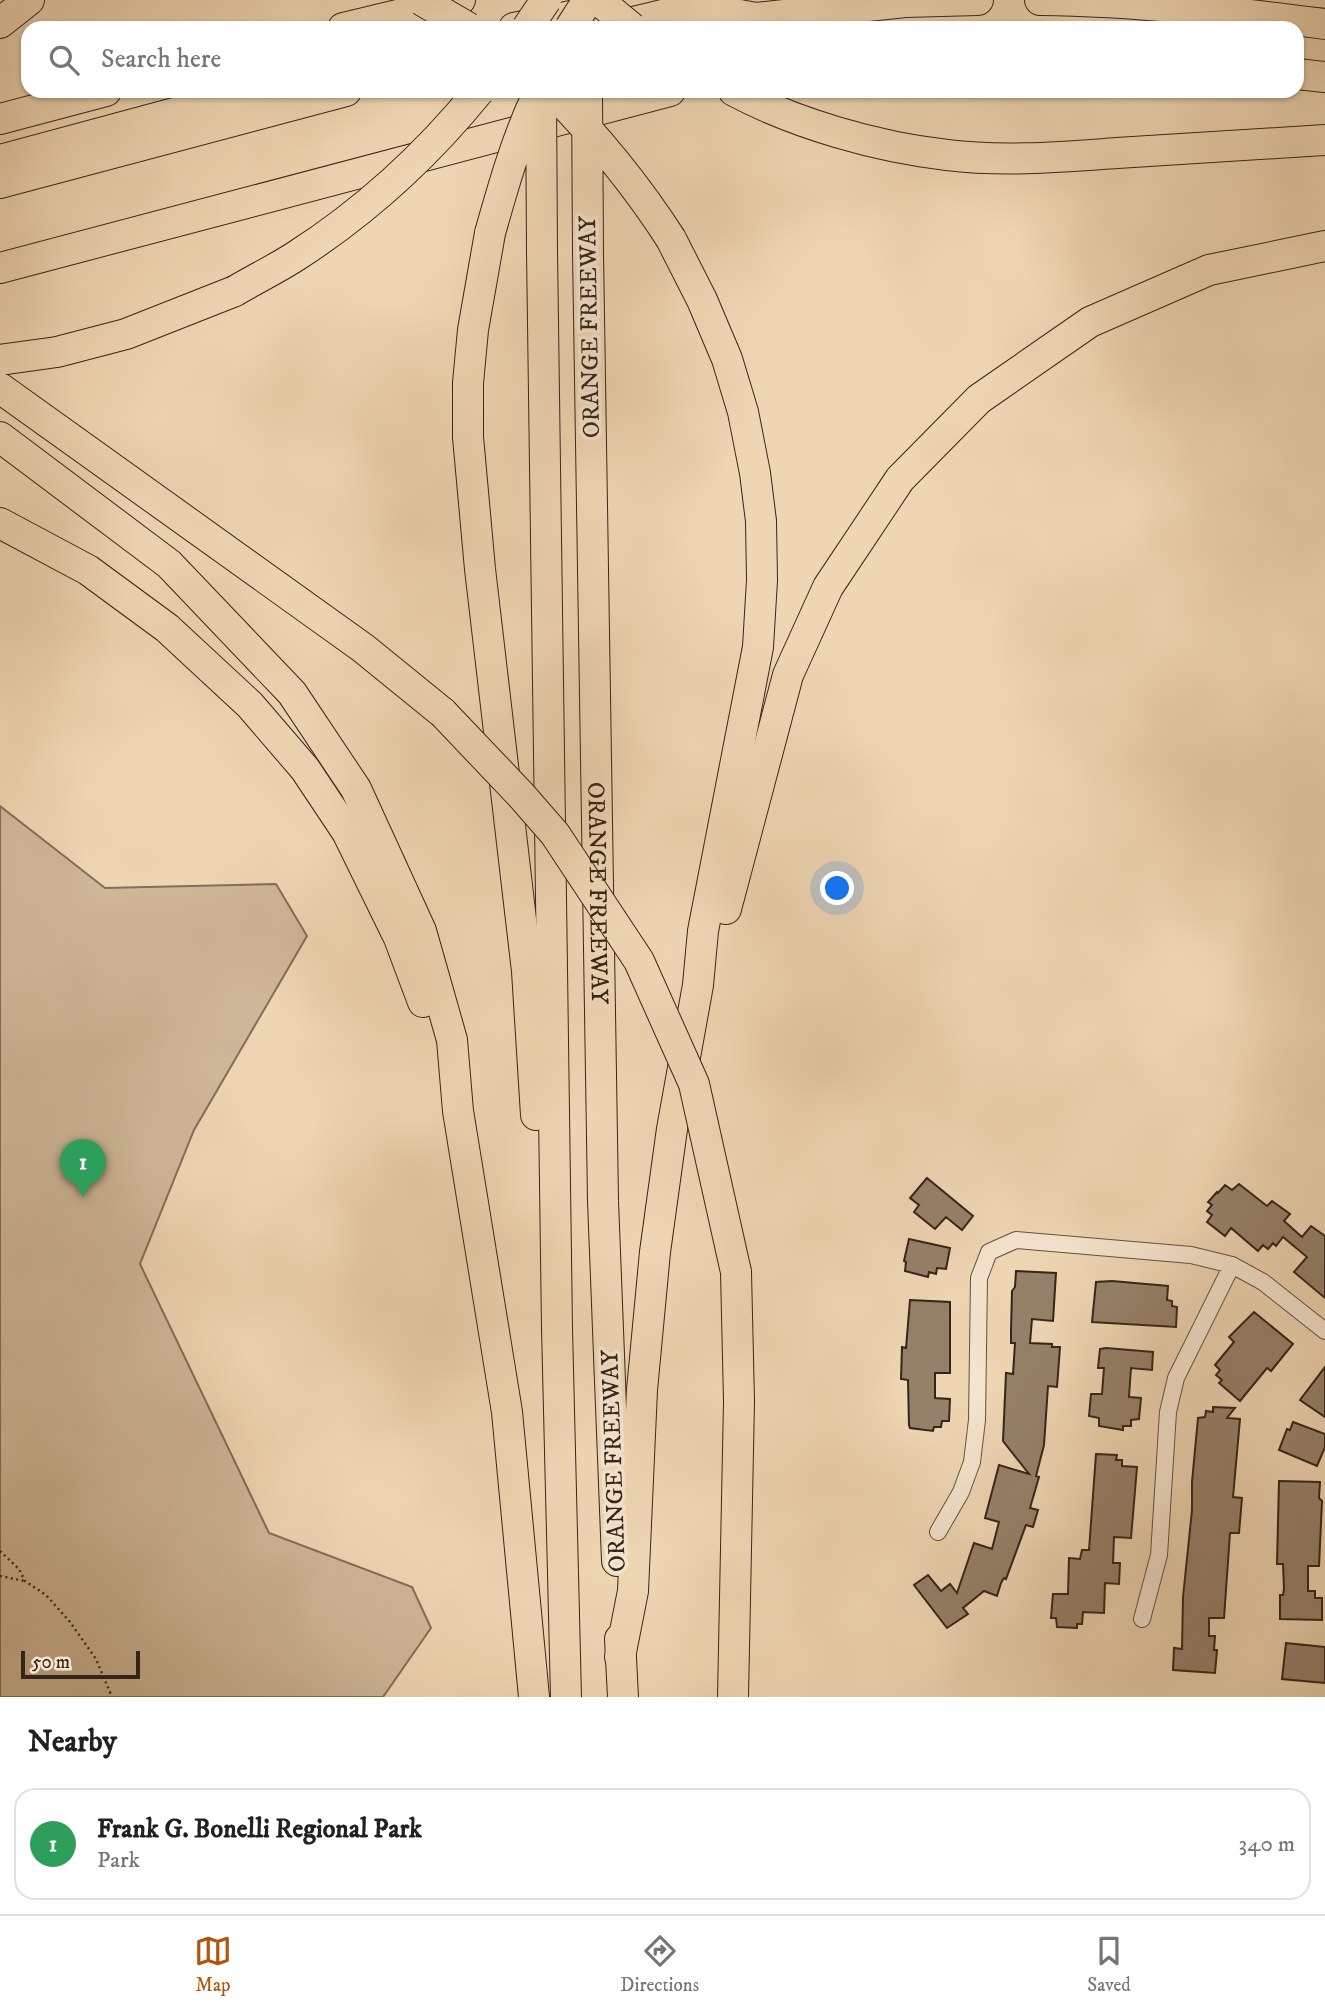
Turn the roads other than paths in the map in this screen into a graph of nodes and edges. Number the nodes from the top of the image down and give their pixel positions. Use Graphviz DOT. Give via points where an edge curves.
graph roads {
  1 [pos="29,0"];
  2 [pos="421,0"];
  3 [pos="460,0"];
  4 [pos="541,0"];
  5 [pos="546,0"];
  6 [pos="587,0"];
  7 [pos="597,0"];
  8 [pos="644,0"];
  9 [pos="757,0"];
  10 [pos="978,0"];
  11 [pos="1040,0"];
  12 [pos="696,7"];
  13 [pos="372,21"];
  14 [pos="457,21"];
  15 [pos="532,21"];
  16 [pos="541,21"];
  17 [pos="546,21"];
  18 [pos="574,21"];
  19 [pos="587,21"];
  20 [pos="623,21"];
  21 [pos="637,21"];
  22 [pos="0,23"];
  23 [pos="1325,23"];
  24 [pos="1304,75"];
  25 [pos="1325,77"];
  26 [pos="80,98"];
  27 [pos="230,98"];
  28 [pos="319,98"];
  29 [pos="474,98"];
  30 [pos="536,98"];
  31 [pos="540,98"];
  32 [pos="558,98"];
  33 [pos="587,98"];
  34 [pos="644,98"];
  35 [pos="750,98"];
  36 [pos="0,119"];
  37 [pos="1325,140"];
  38 [pos="0,160"];
  39 [pos="0,183"];
  40 [pos="1325,246"];
  41 [pos="0,268"];
  42 [pos="0,360"];
  43 [pos="0,387"];
  44 [pos="0,437"];
  45 [pos="0,523"];
  46 [pos="698,985"];
  47 [pos="458,1111"];
  48 [pos="1232,1265"];
  49 [pos="558,1328"];
  50 [pos="1325,1331"];
  51 [pos="939,1532"];
  52 [pos="1142,1619"];
  53 [pos="620,1657"];
  54 [pos="534,1697"];
  55 [pos="566,1697"];
  56 [pos="623,1697"];
  57 [pos="733,1697"];
  1 -- 22 [label="highway"];
  2 -- 14 [label="highway, bridge"];
  3 -- 13 [label="highway"];
  4 -- 16 [label="highway, bridge"];
  5 -- 15 [label="highway, bridge"];
  6 -- 18 [label="highway, bridge"];
  6 -- 19 [label="highway"];
  7 -- 20 [label="highway, bridge"];
  8 -- 17 [label="highway"];
  9 -- 12 [label="highway"];
  10 -- 12 [label="highway" via="818,9 756,18"];
  11 -- 23 [label="highway" via="1111,1"];
  12 -- 21 [label="highway"];
  24 -- 25 [label="highway"];
  26 -- 36 [label="highway"];
  27 -- 38 [label="highway"];
  28 -- 39 [label="highway"];
  29 -- 42 [label="highway, bridge" via="398,180 295,257 234,291 126,334 57,352"];
  30 -- 49 [label="highway, bridge" via="490,233 473,330 468,437 527,971"];
  31 -- 49 [label="highway, ORANGE FREEWAY, bridge"];
  32 -- 46 [label="highway, bridge" via="617,164 671,239 727,359 755,473 761,522 758,647 703,931"];
  33 -- 53 [label="highway, ORANGE FREEWAY, bridge" via="603,1200"];
  34 -- 41 [label="highway"];
  35 -- 37 [label="highway" via="843,133 947,155 1003,159"];
  40 -- 46 [label="highway" via="1209,270 1090,322 979,399 900,479 828,587 788,674 720,929"];
  43 -- 57 [label="highway, bridge" via="363,648 443,713 555,834 639,961 694,1084 736,1272 739,1401"];
  44 -- 47 [label="highway" via="169,564 292,693 356,789 421,931 452,1040"];
  45 -- 47 [label="highway" via="88,570 167,628 250,705 305,769 347,832 398,938"];
  46 -- 53 [label="highway" via="655,1252 642,1390 633,1591"];
  47 -- 54 [label="highway" via="507,1412"];
  48 -- 50 [label="street" via="1263,1282"];
  48 -- 51 [label="street" via="1191,1255 1016,1240 989,1252 979,1278 972,1462"];
  48 -- 52 [label="street" via="1176,1378 1167,1412 1158,1555"];
  49 -- 55 [label="highway, ORANGE FREEWAY"];
  53 -- 56 [label="highway, ORANGE FREEWAY"];
}
